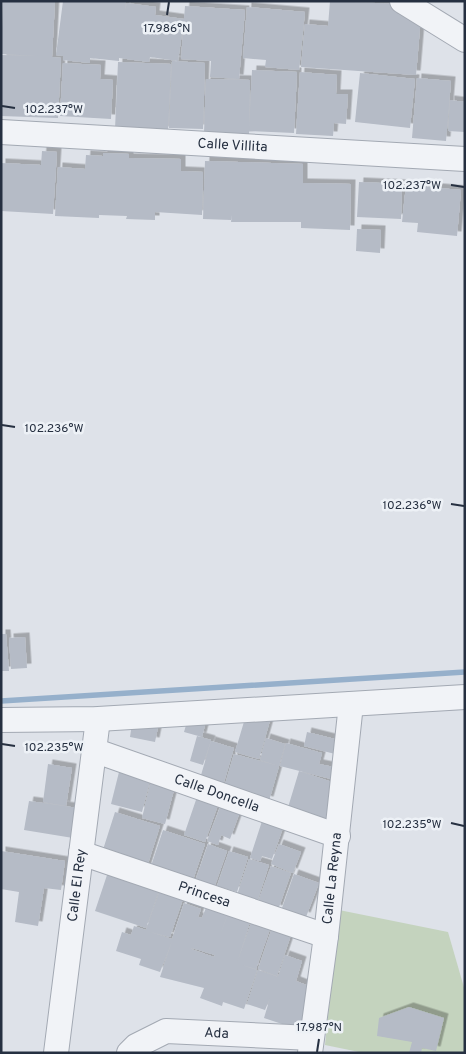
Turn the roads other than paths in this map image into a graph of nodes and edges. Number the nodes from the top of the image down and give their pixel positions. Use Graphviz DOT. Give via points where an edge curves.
graph roads {
  1 [pos="402,1"];
  2 [pos="465,40"];
  3 [pos="1,132"];
  4 [pos="465,159"];
  5 [pos="465,697"];
  6 [pos="351,704"];
  7 [pos="98,719"];
  8 [pos="1,720"];
  9 [pos="96,751"];
  10 [pos="338,836"];
  11 [pos="81,853"];
  12 [pos="326,936"];
  13 [pos="311,1045"];
  14 [pos="56,1053"];
  15 [pos="129,1053"];
  1 -- 2 [label="street"];
  3 -- 4 [label="street, Calle Villita"];
  5 -- 6 [label="street"];
  6 -- 7 [label="street"];
  6 -- 10 [label="street, Calle La Reyna"];
  7 -- 8 [label="street"];
  7 -- 9 [label="street, Calle El Rey"];
  9 -- 10 [label="street, Calle Doncella"];
  9 -- 11 [label="street, Calle El Rey"];
  10 -- 12 [label="street, Calle La Reyna"];
  11 -- 12 [label="street, Princesa"];
  11 -- 14 [label="street, Calle El Rey"];
  12 -- 13 [label="street, Calle La Reyna"];
  13 -- 15 [label="street, Ada" via="166,1030"];
}
